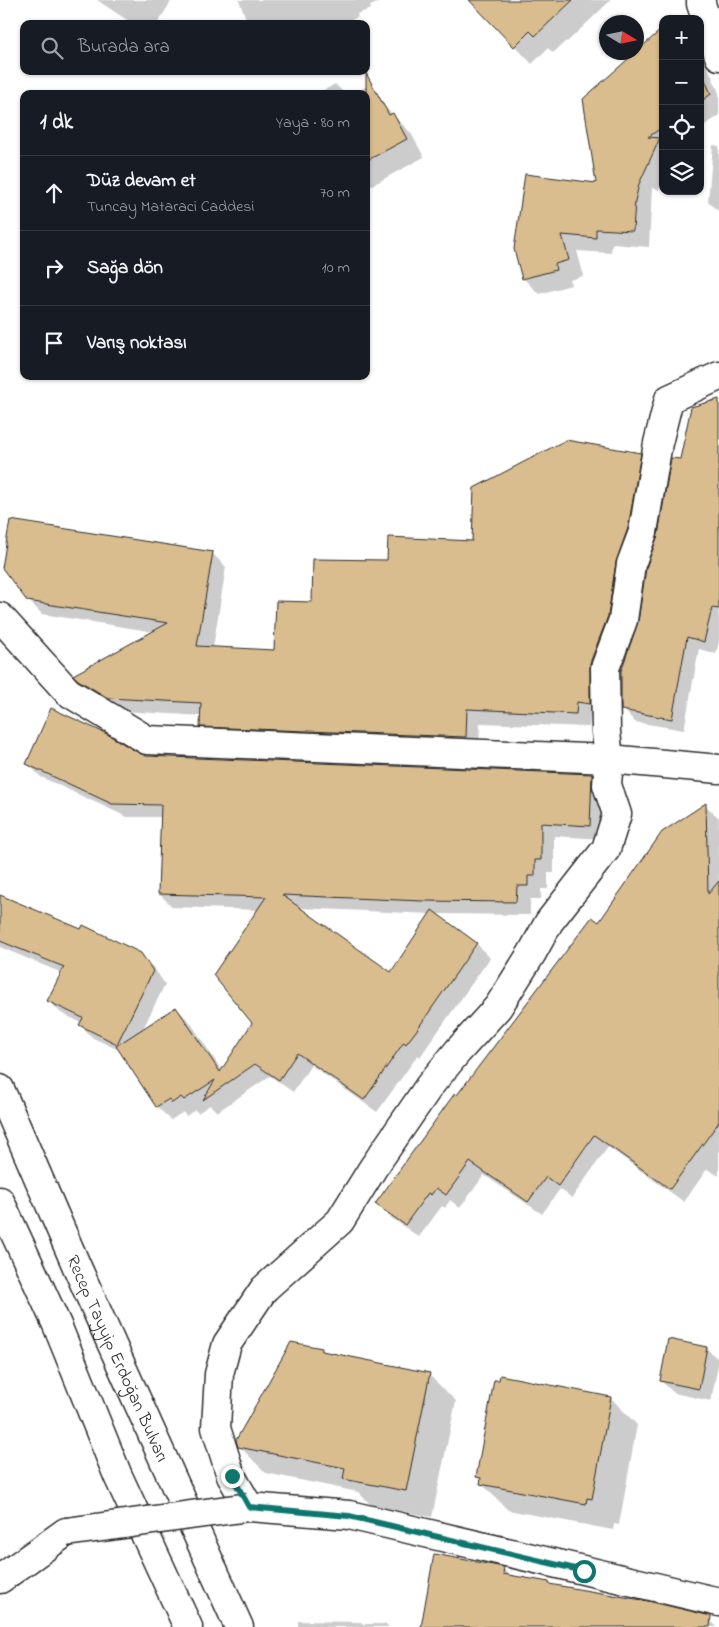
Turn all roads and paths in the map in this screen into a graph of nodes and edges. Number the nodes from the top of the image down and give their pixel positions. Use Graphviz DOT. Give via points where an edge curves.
graph roads {
  1 [pos="701,0"];
  2 [pos="719,56"];
  3 [pos="719,376"];
  4 [pos="0,617"];
  5 [pos="609,758"];
  6 [pos="719,769"];
  7 [pos="0,1089"];
  8 [pos="0,1201"];
  9 [pos="249,1507"];
  10 [pos="0,1579"];
  11 [pos="719,1602"];
  12 [pos="188,1627"];
  13 [pos="239,1627"];
  1 -- 2 [label="street"];
  3 -- 5 [label="street" via="669,399 643,532 631,564 623,620 605,668"];
  4 -- 5 [label="street" via="68,692 147,740"];
  5 -- 6 [label="street"];
  5 -- 9 [label="street" via="607,785 617,814 606,849 549,922 498,1008 430,1085 340,1221 264,1289 227,1344 219,1374 216,1428 232,1476"];
  7 -- 13 [label="street, Recep Tayyip Erdoğan Bulvarı"];
  8 -- 12 [label="street" via="57,1325 118,1476"];
  9 -- 10 [label="street, bridge" via="66,1532"];
  9 -- 11 [label="street" via="349,1516"];
}
